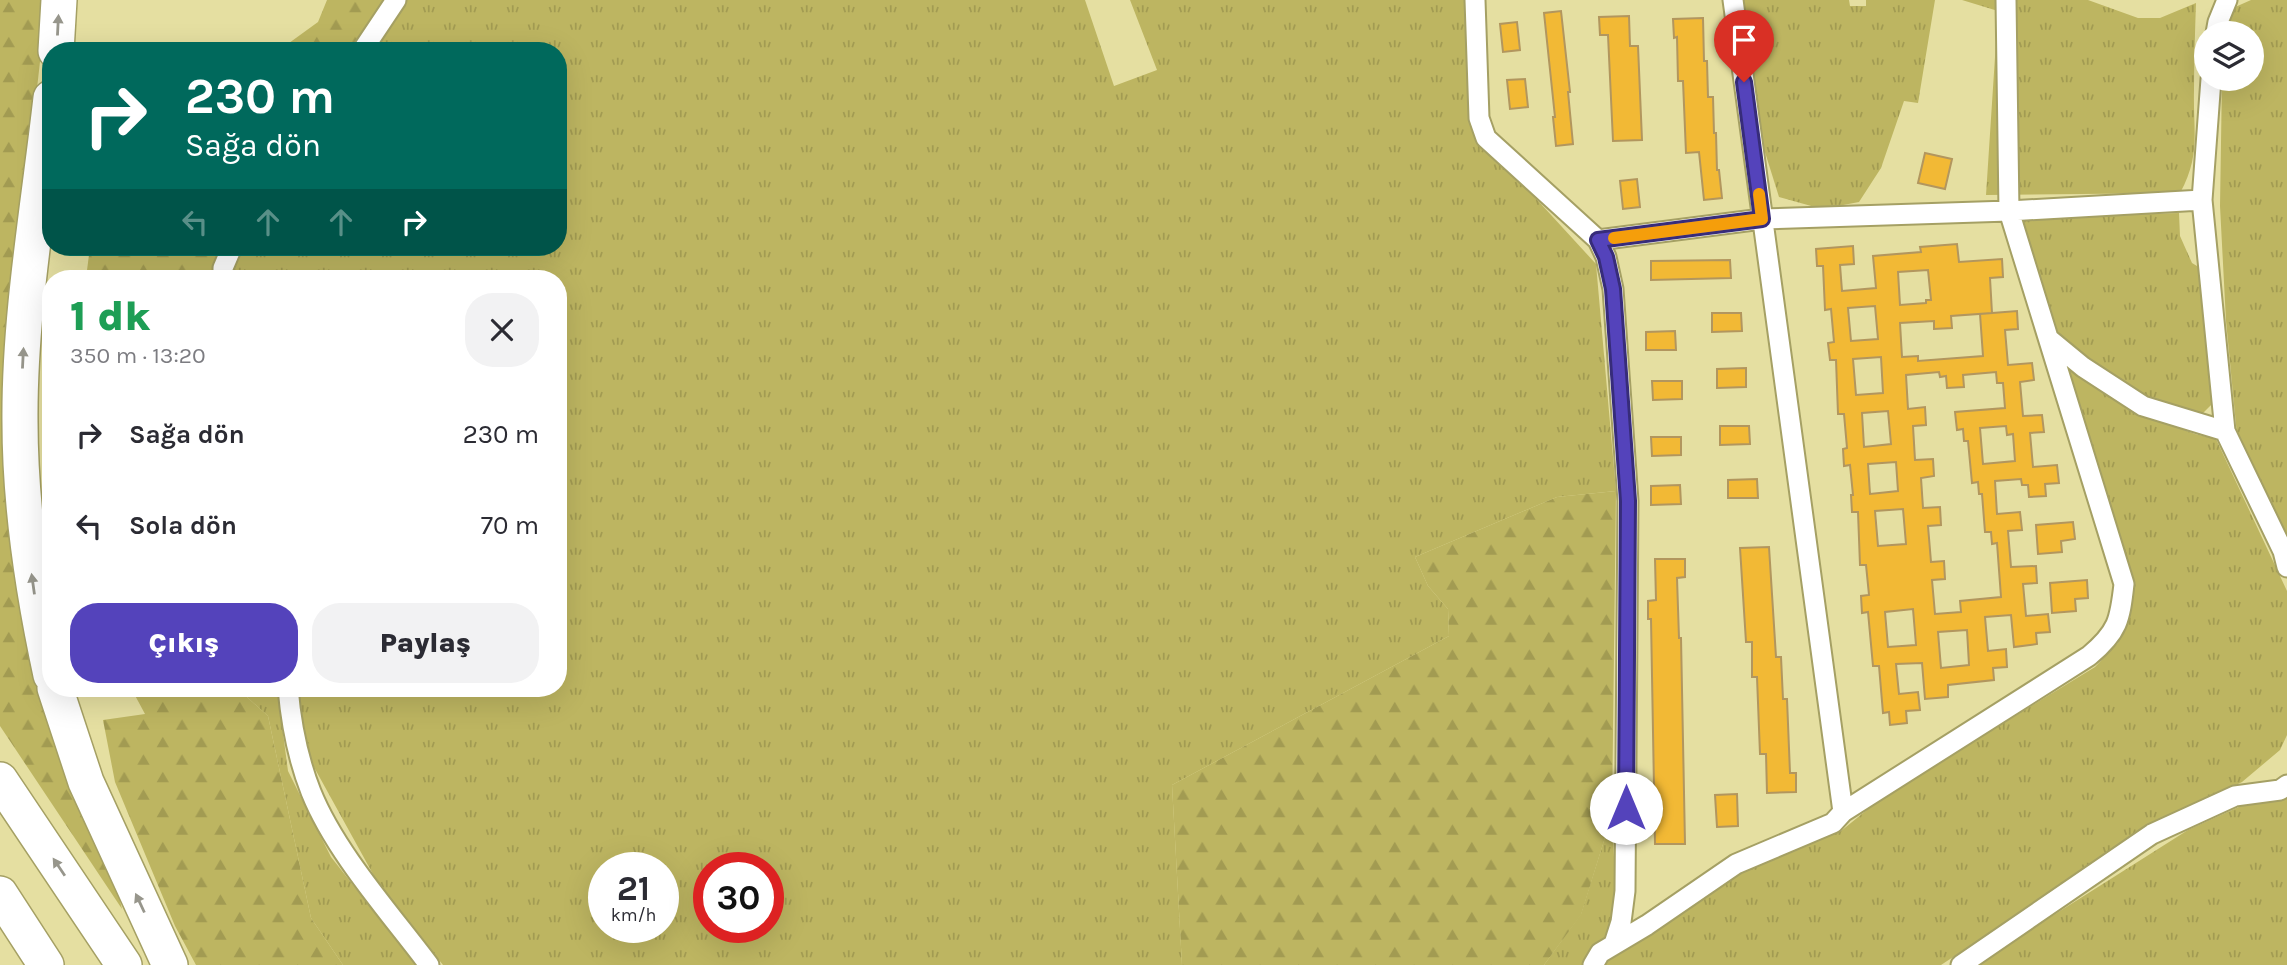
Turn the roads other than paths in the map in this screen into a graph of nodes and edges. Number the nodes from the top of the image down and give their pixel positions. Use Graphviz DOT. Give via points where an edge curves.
graph roads {
  1 [pos="59,0"];
  2 [pos="396,0"];
  3 [pos="1475,0"];
  4 [pos="1733,0"];
  5 [pos="2006,0"];
  6 [pos="2227,0"];
  7 [pos="2217,21"];
  8 [pos="57,42"];
  9 [pos="368,42"];
  10 [pos="2210,91"];
  11 [pos="42,179"];
  12 [pos="2202,200"];
  13 [pos="2009,211"];
  14 [pos="1762,219"];
  15 [pos="1598,240"];
  16 [pos="2048,338"];
  17 [pos="2225,431"];
  18 [pos="2287,567"];
  19 [pos="42,633"];
  20 [pos="58,697"];
  21 [pos="289,697"];
  22 [pos="0,780"];
  23 [pos="2287,785"];
  24 [pos="1843,812"];
  25 [pos="0,894"];
  26 [pos="1614,944"];
  27 [pos="46,965"];
  28 [pos="124,965"];
  29 [pos="170,965"];
  30 [pos="429,965"];
  31 [pos="1593,965"];
  32 [pos="1961,965"];
  8 -- 1 [label="highway, one-way"];
  2 -- 9 [label="street"];
  3 -- 15 [label="street" via="1479,118 1486,138"];
  4 -- 14 [label="street"];
  5 -- 13 [label="street"];
  6 -- 7 [label="street"];
  10 -- 12 [label="street"];
  19 -- 11 [label="highway, one-way" via="28,549 20,422"];
  12 -- 13 [label="street"];
  12 -- 17 [label="street"];
  13 -- 14 [label="street"];
  13 -- 16 [label="street"];
  14 -- 15 [label="street"];
  14 -- 24 [label="street"];
  15 -- 26 [label="street" via="1613,289 1628,501 1625,891"];
  16 -- 17 [label="street" via="2143,406"];
  16 -- 24 [label="street" via="2124,584 2120,615 2106,642 2089,656"];
  17 -- 18 [label="street"];
  29 -- 20 [label="highway, one-way" via="86,782"];
  21 -- 30 [label="street" via="292,726 311,793 343,852"];
  28 -- 22 [label="highway, one-way"];
  23 -- 32 [label="street" via="2235,796 2152,834"];
  24 -- 26 [label="street" via="1833,823 1736,864"];
  25 -- 27 [label="highway"];
  26 -- 31 [label="street" via="1600,953"];
}
